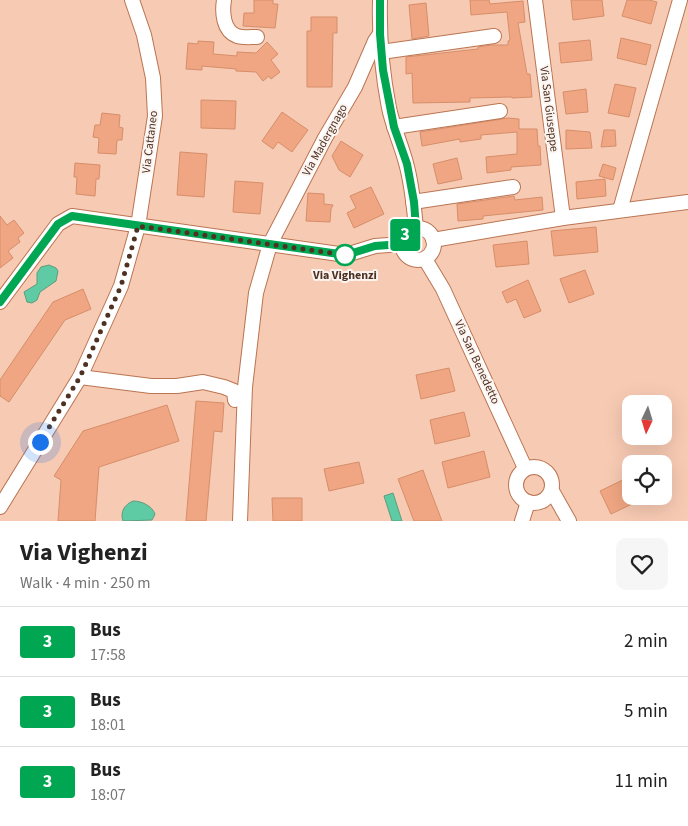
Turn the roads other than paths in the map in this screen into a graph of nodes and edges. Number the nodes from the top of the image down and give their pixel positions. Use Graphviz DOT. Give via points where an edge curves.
graph roads {
  1 [pos="132,0"];
  2 [pos="224,0"];
  3 [pos="380,0"];
  4 [pos="535,0"];
  5 [pos="680,0"];
  6 [pos="380,34"];
  7 [pos="494,36"];
  8 [pos="257,37"];
  9 [pos="381,52"];
  10 [pos="500,111"];
  11 [pos="394,127"];
  12 [pos="514,187"];
  13 [pos="414,202"];
  14 [pos="688,202"];
  15 [pos="620,210"];
  16 [pos="563,218"];
  17 [pos="138,226"];
  18 [pos="416,228"];
  19 [pos="433,240"];
  20 [pos="270,244"];
  21 [pos="402,244"];
  22 [pos="424,259"];
  23 [pos="0,302"];
  24 [pos="80,377"];
  25 [pos="235,400"];
  26 [pos="526,468"];
  27 [pos="552,490"];
  28 [pos="535,502"];
  29 [pos="0,507"];
  30 [pos="240,521"];
  31 [pos="522,521"];
  32 [pos="567,521"];
  1 -- 17 [label="street, Via Cattaneo" via="153,78 155,116"];
  2 -- 8 [label="street" via="223,17 231,31 237,36"];
  3 -- 6 [label="street"];
  4 -- 16 [label="street, Via San Giuseppe"];
  5 -- 15 [label="street"];
  6 -- 9 [label="street"];
  6 -- 20 [label="street, Via Madergnago"];
  7 -- 9 [label="street"];
  9 -- 11 [label="street"];
  10 -- 11 [label="street"];
  11 -- 13 [label="street" via="407,164"];
  12 -- 13 [label="street"];
  13 -- 18 [label="street"];
  14 -- 15 [label="street"];
  15 -- 16 [label="street"];
  16 -- 19 [label="street"];
  17 -- 20 [label="street"];
  17 -- 23 [label="street" via="72,216 58,224"];
  17 -- 24 [label="street, Via Cattaneo" via="121,286"];
  18 -- 19 [label="street" via="424,229"];
  18 -- 21 [label="street" via="404,235"];
  19 -- 22 [label="street" via="433,249"];
  20 -- 21 [label="street" via="346,255 375,246"];
  20 -- 30 [label="street, Via Madergnago" via="256,293 249,350"];
  21 -- 22 [label="street" via="406,256"];
  22 -- 26 [label="street, Via San Benedetto" via="443,289"];
  24 -- 25 [label="street" via="151,386 203,382 234,392"];
  24 -- 29 [label="street, Via Cattaneo"];
  26 -- 27 [label="street" via="543,468 553,482"];
  26 -- 28 [label="street" via="518,477 516,489 523,498"];
  27 -- 28 [label="street" via="548,497"];
  27 -- 32 [label="street"];
  28 -- 31 [label="street"];
  28 -- 32 [label="street"];
}
